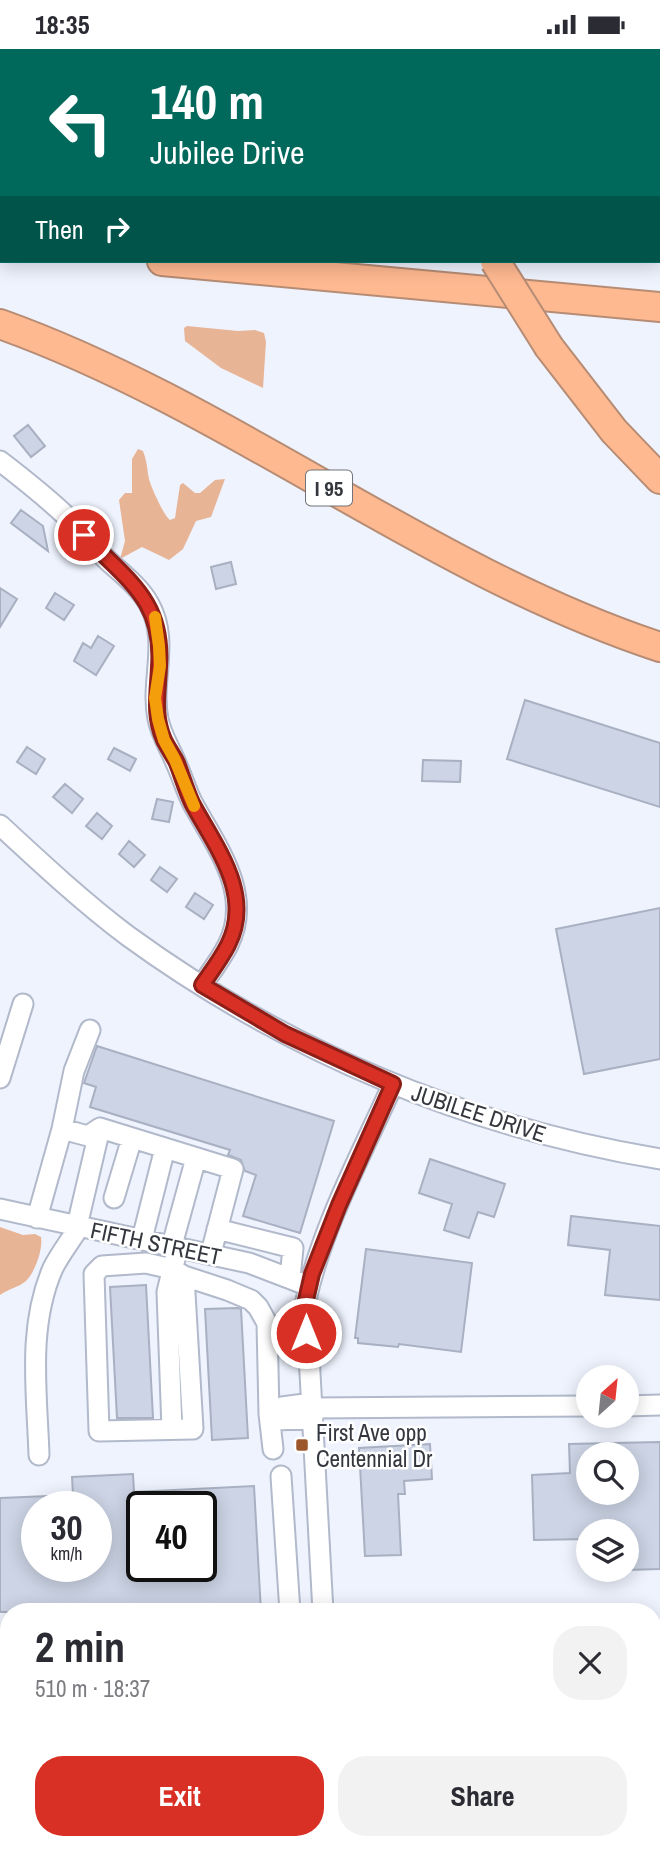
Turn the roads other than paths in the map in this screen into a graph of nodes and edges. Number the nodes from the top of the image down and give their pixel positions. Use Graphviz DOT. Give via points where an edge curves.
graph roads {
  1 [pos="184,263"];
  2 [pos="496,263"];
  3 [pos="660,307"];
  4 [pos="0,324"];
  5 [pos="0,460"];
  6 [pos="660,479"];
  7 [pos="660,647"];
  8 [pos="0,825"];
  9 [pos="202,985"];
  10 [pos="23,1004"];
  11 [pos="90,1030"];
  12 [pos="0,1078"];
  13 [pos="393,1084"];
  14 [pos="100,1128"];
  15 [pos="62,1129"];
  16 [pos="132,1138"];
  17 [pos="165,1148"];
  18 [pos="196,1158"];
  19 [pos="660,1159"];
  20 [pos="114,1198"];
  21 [pos="0,1209"];
  22 [pos="37,1218"];
  23 [pos="78,1226"];
  24 [pos="218,1229"];
  25 [pos="142,1239"];
  26 [pos="175,1245"];
  27 [pos="211,1253"];
  28 [pos="178,1273"];
  29 [pos="290,1278"];
  30 [pos="309,1286"];
  31 [pos="659,1400"];
  32 [pos="639,1404"];
  33 [pos="576,1406"];
  34 [pos="313,1410"];
  35 [pos="269,1414"];
  36 [pos="273,1449"];
  37 [pos="39,1455"];
  38 [pos="281,1476"];
  39 [pos="289,1603"];
  40 [pos="323,1603"];
  1 -- 3 [label="highway"];
  2 -- 6 [label="highway, bridge" via="548,347 614,431"];
  4 -- 7 [label="highway, I 95" via="156,391 489,576 576,616"];
  5 -- 9 [label="street" via="69,518 135,587 154,615 160,666 155,698 164,740 190,799 219,846 236,901 229,944"];
  8 -- 9 [label="street, JUBILEE DRIVE" via="126,934"];
  9 -- 13 [label="street, JUBILEE DRIVE" via="285,1034"];
  10 -- 12 [label="street"];
  11 -- 15 [label="street" via="74,1071"];
  13 -- 19 [label="street, JUBILEE DRIVE" via="543,1135"];
  13 -- 30 [label="street"];
  14 -- 15 [label="street" via="88,1136"];
  14 -- 16 [label="street"];
  14 -- 23 [label="street"];
  15 -- 22 [label="street"];
  16 -- 17 [label="street"];
  16 -- 20 [label="street"];
  17 -- 18 [label="street"];
  17 -- 25 [label="street"];
  18 -- 24 [label="street" via="233,1169"];
  18 -- 26 [label="street"];
  21 -- 22 [label="street, FIFTH STREET"];
  22 -- 23 [label="street, FIFTH STREET"];
  23 -- 25 [label="street, FIFTH STREET"];
  23 -- 37 [label="street" via="54,1266 35,1335"];
  24 -- 27 [label="street"];
  24 -- 29 [label="street" via="293,1248"];
  25 -- 26 [label="street, FIFTH STREET"];
  26 -- 27 [label="street, FIFTH STREET"];
  26 -- 28 [label="street"];
  27 -- 29 [label="street, FIFTH STREET"];
  28 -- 28 [label="street" via="193,1429 99,1431 94,1274 102,1266 146,1263"];
  28 -- 35 [label="street" via="251,1300 258,1307 267,1324"];
  29 -- 30 [label="street, FIFTH STREET"];
  30 -- 34 [label="street" via="305,1314"];
  31 -- 32 [label="street"];
  33 -- 34 [label="street"];
  34 -- 35 [label="street" via="278,1420"];
  34 -- 40 [label="street"];
  35 -- 36 [label="street"];
  38 -- 39 [label="street"];
}
